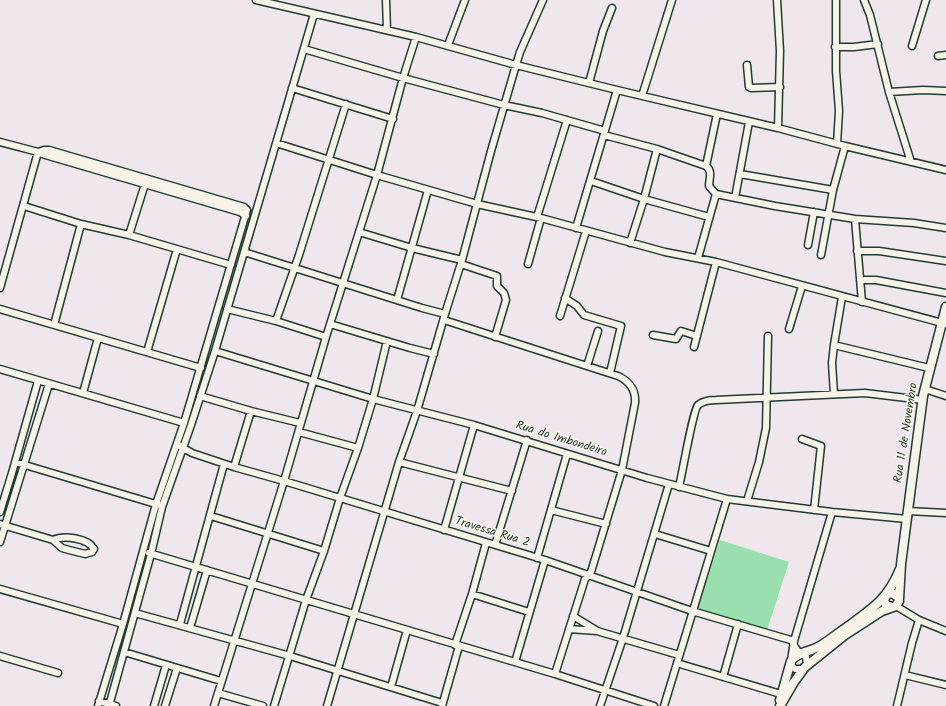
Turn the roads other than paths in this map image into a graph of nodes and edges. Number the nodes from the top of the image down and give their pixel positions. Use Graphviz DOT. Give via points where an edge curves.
graph roads {
  1 [pos="386,0"];
  2 [pos="464,0"];
  3 [pos="543,0"];
  4 [pos="672,0"];
  5 [pos="777,0"];
  6 [pos="836,0"];
  7 [pos="864,0"];
  8 [pos="926,0"];
  9 [pos="260,1"];
  10 [pos="612,8"];
  11 [pos="314,14"];
  12 [pos="388,30"];
  13 [pos="416,37"];
  14 [pos="878,44"];
  15 [pos="448,45"];
  16 [pos="912,46"];
  17 [pos="835,47"];
  18 [pos="304,49"];
  19 [pos="946,55"];
  20 [pos="938,56"];
  21 [pos="516,65"];
  22 [pos="748,65"];
  23 [pos="403,78"];
  24 [pos="589,83"];
  25 [pos="780,87"];
  26 [pos="292,88"];
  27 [pos="617,90"];
  28 [pos="946,91"];
  29 [pos="889,92"];
  30 [pos="642,96"];
  31 [pos="346,104"];
  32 [pos="504,105"];
  33 [pos="717,114"];
  34 [pos="393,119"];
  35 [pos="567,120"];
  36 [pos="749,122"];
  37 [pos="778,128"];
  38 [pos="605,133"];
  39 [pos="0,142"];
  40 [pos="276,143"];
  41 [pos="837,144"];
  42 [pos="845,146"];
  43 [pos="657,149"];
  44 [pos="39,152"];
  45 [pos="328,160"];
  46 [pos="911,162"];
  47 [pos="706,166"];
  48 [pos="946,170"];
  49 [pos="740,174"];
  50 [pos="377,175"];
  51 [pos="591,181"];
  52 [pos="145,184"];
  53 [pos="428,190"];
  54 [pos="833,190"];
  55 [pos="716,194"];
  56 [pos="734,198"];
  57 [pos="644,199"];
  58 [pos="477,204"];
  59 [pos="24,206"];
  60 [pos="814,212"];
  61 [pos="829,215"];
  62 [pos="246,216"];
  63 [pos="539,217"];
  64 [pos="709,217"];
  65 [pos="855,218"];
  66 [pos="81,224"];
  67 [pos="576,228"];
  68 [pos="946,228"];
  69 [pos="586,231"];
  70 [pos="359,232"];
  71 [pos="129,235"];
  72 [pos="630,243"];
  73 [pos="808,245"];
  74 [pos="412,248"];
  75 [pos="177,249"];
  76 [pos="857,250"];
  77 [pos="244,252"];
  78 [pos="821,255"];
  79 [pos="698,258"];
  80 [pos="946,261"];
  81 [pos="462,262"];
  82 [pos="716,262"];
  83 [pos="528,264"];
  84 [pos="231,265"];
  85 [pos="294,269"];
  86 [pos="860,280"];
  87 [pos="343,283"];
  88 [pos="802,286"];
  89 [pos="0,288"];
  90 [pos="946,293"];
  91 [pos="842,297"];
  92 [pos="565,298"];
  93 [pos="398,300"];
  94 [pos="862,302"];
  95 [pos="946,307"];
  96 [pos="0,309"];
  97 [pos="227,309"];
  98 [pos="560,316"];
  99 [pos="444,317"];
  100 [pos="276,321"];
  101 [pos="944,323"];
  102 [pos="330,324"];
  103 [pos="54,325"];
  104 [pos="789,329"];
  105 [pos="598,331"];
  106 [pos="653,335"];
  107 [pos="326,336"];
  108 [pos="696,336"];
  109 [pos="768,336"];
  110 [pos="495,337"];
  111 [pos="98,338"];
  112 [pos="387,341"];
  113 [pos="834,346"];
  114 [pos="694,347"];
  115 [pos="215,351"];
  116 [pos="147,352"];
  117 [pos="434,354"];
  118 [pos="587,366"];
  119 [pos="201,368"];
  120 [pos="929,368"];
  121 [pos="0,369"];
  122 [pos="610,373"];
  123 [pos="313,380"];
  124 [pos="38,381"];
  125 [pos="49,384"];
  126 [pos="925,389"];
  127 [pos="83,393"];
  128 [pos="834,394"];
  129 [pos="200,396"];
  130 [pos="946,396"];
  131 [pos="767,398"];
  132 [pos="373,399"];
  133 [pos="923,400"];
  134 [pos="30,407"];
  135 [pos="41,411"];
  136 [pos="250,411"];
  137 [pos="417,411"];
  138 [pos="184,423"];
  139 [pos="300,423"];
  140 [pos="474,425"];
  141 [pos="299,432"];
  142 [pos="802,438"];
  143 [pos="527,440"];
  144 [pos="176,445"];
  145 [pos="183,448"];
  146 [pos="358,448"];
  147 [pos="567,454"];
  148 [pos="15,462"];
  149 [pos="399,462"];
  150 [pos="24,464"];
  151 [pos="224,464"];
  152 [pos="234,468"];
  153 [pos="622,470"];
  154 [pos="460,478"];
  155 [pos="284,481"];
  156 [pos="669,484"];
  157 [pos="679,487"];
  158 [pos="512,491"];
  159 [pos="340,498"];
  160 [pos="727,498"];
  161 [pos="747,501"];
  162 [pos="159,505"];
  163 [pos="551,510"];
  164 [pos="814,510"];
  165 [pos="0,512"];
  166 [pos="384,512"];
  167 [pos="832,512"];
  168 [pos="946,513"];
  169 [pos="907,515"];
  170 [pos="210,516"];
  171 [pos="606,524"];
  172 [pos="2,525"];
  173 [pos="444,530"];
  174 [pos="267,533"];
  175 [pos="655,534"];
  176 [pos="53,540"];
  177 [pos="0,542"];
  178 [pos="486,542"];
  179 [pos="495,545"];
  180 [pos="143,551"];
  181 [pos="324,551"];
  182 [pos="710,551"];
  183 [pos="151,554"];
  184 [pos="537,558"];
  185 [pos="545,560"];
  186 [pos="902,564"];
  187 [pos="196,567"];
  188 [pos="207,570"];
  189 [pos="588,576"];
  190 [pos="251,584"];
  191 [pos="0,590"];
  192 [pos="637,592"];
  193 [pos="472,594"];
  194 [pos="886,596"];
  195 [pos="306,600"];
  196 [pos="896,604"];
  197 [pos="692,611"];
  198 [pos="529,612"];
  199 [pos="135,613"];
  200 [pos="353,615"];
  201 [pos="573,616"];
  202 [pos="919,620"];
  203 [pos="123,624"];
  204 [pos="180,624"];
  205 [pos="738,624"];
  206 [pos="190,628"];
  207 [pos="569,629"];
  208 [pos="406,630"];
  209 [pos="597,631"];
  210 [pos="946,631"];
  211 [pos="623,638"];
  212 [pos="234,640"];
  213 [pos="794,642"];
  214 [pos="457,646"];
  215 [pos="124,652"];
  216 [pos="802,653"];
  217 [pos="680,654"];
  218 [pos="0,656"];
  219 [pos="290,656"];
  220 [pos="790,661"];
  221 [pos="515,662"];
  222 [pos="677,663"];
  223 [pos="166,665"];
  224 [pos="805,667"];
  225 [pos="177,668"];
  226 [pos="336,671"];
  227 [pos="58,673"];
  228 [pos="555,674"];
  229 [pos="905,675"];
  230 [pos="723,677"];
  231 [pos="221,681"];
  232 [pos="946,685"];
  233 [pos="391,687"];
  234 [pos="606,690"];
  235 [pos="218,692"];
  236 [pos="781,694"];
  237 [pos="99,703"];
  238 [pos="109,705"];
  239 [pos="442,705"];
  240 [pos="116,706"];
  241 [pos="154,706"];
  242 [pos="165,706"];
  243 [pos="214,706"];
  244 [pos="263,706"];
  245 [pos="274,706"];
  246 [pos="327,706"];
  247 [pos="600,706"];
  248 [pos="654,706"];
  249 [pos="664,706"];
  250 [pos="779,706"];
  251 [pos="897,706"];
  1 -- 12 [label="street"];
  2 -- 15 [label="street"];
  3 -- 21 [label="street"];
  4 -- 30 [label="street"];
  5 -- 25 [label="street"];
  6 -- 17 [label="street"];
  7 -- 14 [label="street"];
  8 -- 16 [label="street"];
  9 -- 11 [label="street"];
  10 -- 24 [label="street"];
  11 -- 12 [label="street"];
  11 -- 18 [label="street"];
  12 -- 13 [label="street"];
  13 -- 15 [label="street"];
  13 -- 23 [label="street"];
  14 -- 17 [label="street"];
  14 -- 29 [label="street"];
  15 -- 21 [label="street"];
  17 -- 41 [label="street" via="839,111"];
  18 -- 23 [label="street"];
  18 -- 26 [label="street"];
  19 -- 20 [label="street"];
  21 -- 24 [label="street"];
  21 -- 32 [label="street"];
  22 -- 25 [label="street" via="749,87"];
  23 -- 32 [label="street"];
  23 -- 34 [label="street"];
  24 -- 27 [label="street"];
  25 -- 37 [label="street"];
  26 -- 31 [label="street"];
  26 -- 40 [label="street"];
  27 -- 30 [label="street"];
  27 -- 38 [label="street"];
  28 -- 29 [label="street"];
  29 -- 46 [label="street"];
  30 -- 33 [label="street"];
  31 -- 34 [label="street"];
  31 -- 45 [label="street"];
  32 -- 35 [label="street"];
  32 -- 58 [label="street"];
  33 -- 36 [label="street"];
  33 -- 47 [label="street"];
  34 -- 50 [label="street"];
  35 -- 38 [label="street"];
  35 -- 63 [label="street"];
  36 -- 37 [label="street"];
  36 -- 49 [label="street"];
  37 -- 41 [label="street"];
  38 -- 43 [label="street"];
  38 -- 51 [label="street"];
  39 -- 44 [label="street"];
  40 -- 45 [label="street"];
  40 -- 77 [label="street"];
  41 -- 42 [label="street"];
  42 -- 46 [label="street"];
  42 -- 54 [label="street"];
  43 -- 47 [label="street"];
  43 -- 57 [label="street"];
  44 -- 52 [label="street"];
  44 -- 59 [label="street"];
  44 -- 62 [label="street" via="49,150 244,207 247,210"];
  45 -- 50 [label="street"];
  45 -- 85 [label="street"];
  46 -- 48 [label="street"];
  47 -- 55 [label="street" via="710,172 709,186"];
  49 -- 54 [label="street"];
  49 -- 56 [label="street"];
  50 -- 53 [label="street"];
  50 -- 70 [label="street"];
  51 -- 57 [label="street"];
  51 -- 67 [label="street"];
  52 -- 62 [label="street" via="240,212"];
  52 -- 71 [label="street"];
  53 -- 58 [label="street"];
  53 -- 74 [label="street"];
  54 -- 61 [label="street"];
  55 -- 56 [label="street"];
  55 -- 64 [label="street"];
  56 -- 60 [label="street"];
  57 -- 64 [label="street"];
  57 -- 72 [label="street"];
  58 -- 63 [label="street"];
  58 -- 81 [label="street"];
  59 -- 66 [label="street"];
  59 -- 89 [label="street"];
  60 -- 61 [label="street"];
  60 -- 73 [label="street"];
  61 -- 65 [label="street"];
  61 -- 78 [label="street"];
  62 -- 84 [label="street"];
  63 -- 67 [label="street"];
  63 -- 83 [label="street"];
  64 -- 79 [label="street"];
  65 -- 68 [label="street" via="914,222"];
  65 -- 76 [label="street"];
  66 -- 71 [label="street"];
  66 -- 103 [label="street"];
  67 -- 69 [label="street"];
  69 -- 72 [label="street"];
  69 -- 92 [label="street"];
  70 -- 74 [label="street"];
  70 -- 87 [label="street"];
  71 -- 75 [label="street"];
  72 -- 79 [label="street"];
  74 -- 81 [label="street"];
  74 -- 93 [label="street"];
  75 -- 84 [label="street"];
  75 -- 116 [label="street"];
  76 -- 80 [label="street"];
  76 -- 86 [label="street"];
  77 -- 85 [label="street"];
  77 -- 97 [label="street"];
  79 -- 82 [label="street"];
  81 -- 99 [label="street"];
  81 -- 110 [label="street" via="497,276 497,286 504,293 506,300"];
  82 -- 88 [label="street"];
  82 -- 108 [label="street"];
  84 -- 119 [label="street"];
  85 -- 87 [label="street"];
  85 -- 100 [label="street"];
  86 -- 90 [label="street" via="876,280"];
  86 -- 94 [label="street"];
  87 -- 93 [label="street"];
  87 -- 102 [label="street"];
  88 -- 91 [label="street"];
  88 -- 104 [label="street"];
  91 -- 94 [label="street"];
  91 -- 113 [label="street"];
  92 -- 98 [label="street"];
  92 -- 122 [label="street" via="577,306 584,315 621,326"];
  93 -- 99 [label="street"];
  94 -- 101 [label="street"];
  95 -- 101 [label="main road, Rua 11 de Novembro"];
  96 -- 103 [label="street"];
  97 -- 100 [label="street"];
  97 -- 115 [label="street"];
  99 -- 110 [label="street"];
  99 -- 117 [label="street"];
  100 -- 107 [label="street"];
  101 -- 120 [label="main road, Rua 11 de Novembro"];
  102 -- 107 [label="street"];
  102 -- 112 [label="street"];
  103 -- 111 [label="street"];
  105 -- 118 [label="street"];
  106 -- 108 [label="street" via="676,339 681,331"];
  107 -- 123 [label="street"];
  108 -- 114 [label="street"];
  109 -- 131 [label="street"];
  110 -- 118 [label="street"];
  111 -- 116 [label="street"];
  111 -- 127 [label="street"];
  112 -- 117 [label="street"];
  112 -- 132 [label="street"];
  113 -- 120 [label="street"];
  113 -- 128 [label="street"];
  115 -- 123 [label="street, Rua do Imbondeiro"];
  115 -- 129 [label="street"];
  116 -- 119 [label="street"];
  117 -- 137 [label="street"];
  118 -- 122 [label="street"];
  119 -- 138 [label="street"];
  120 -- 126 [label="main road, Rua 11 de Novembro"];
  121 -- 124 [label="street"];
  122 -- 153 [label="street" via="629,382 635,399"];
  123 -- 132 [label="street, Rua do Imbondeiro"];
  123 -- 139 [label="street"];
  124 -- 125 [label="street"];
  124 -- 134 [label="street"];
  125 -- 127 [label="street"];
  125 -- 135 [label="street"];
  126 -- 130 [label="street"];
  126 -- 133 [label="main road, Rua 11 de Novembro"];
  127 -- 138 [label="street"];
  128 -- 131 [label="street"];
  128 -- 133 [label="street" via="874,393"];
  129 -- 136 [label="street"];
  129 -- 145 [label="street"];
  131 -- 157 [label="street" via="712,400 699,404 692,424"];
  131 -- 161 [label="street" via="765,439"];
  132 -- 137 [label="street, Rua do Imbondeiro"];
  132 -- 146 [label="street"];
  133 -- 169 [label="main road, Rua 11 de Novembro"];
  134 -- 135 [label="street"];
  134 -- 148 [label="street"];
  135 -- 150 [label="street"];
  136 -- 139 [label="street"];
  136 -- 152 [label="street"];
  137 -- 140 [label="street, Rua do Imbondeiro"];
  137 -- 149 [label="street"];
  138 -- 144 [label="street"];
  139 -- 141 [label="street"];
  140 -- 143 [label="street, Rua do Imbondeiro"];
  140 -- 154 [label="street"];
  141 -- 146 [label="street"];
  141 -- 155 [label="street"];
  142 -- 164 [label="street" via="820,446"];
  143 -- 147 [label="street, Rua do Imbondeiro"];
  143 -- 158 [label="street"];
  144 -- 145 [label="street, Travessa Rua 2"];
  144 -- 162 [label="street"];
  145 -- 151 [label="street, Travessa Rua 2"];
  145 -- 162 [label="street"];
  146 -- 159 [label="street"];
  147 -- 153 [label="street, Rua do Imbondeiro"];
  147 -- 163 [label="street"];
  148 -- 150 [label="street"];
  148 -- 165 [label="street"];
  149 -- 154 [label="street"];
  149 -- 166 [label="street"];
  150 -- 162 [label="street"];
  150 -- 172 [label="street"];
  151 -- 152 [label="street, Travessa Rua 2"];
  151 -- 170 [label="street"];
  152 -- 155 [label="street, Travessa Rua 2"];
  153 -- 156 [label="street, Rua do Imbondeiro"];
  153 -- 171 [label="street"];
  154 -- 158 [label="street"];
  154 -- 173 [label="street"];
  155 -- 159 [label="street, Travessa Rua 2"];
  155 -- 174 [label="street"];
  156 -- 157 [label="street, Rua do Imbondeiro"];
  156 -- 175 [label="street"];
  157 -- 160 [label="street, Rua do Imbondeiro"];
  158 -- 179 [label="street"];
  159 -- 166 [label="street, Travessa Rua 2"];
  159 -- 181 [label="street"];
  160 -- 161 [label="street, Rua do Imbondeiro"];
  160 -- 182 [label="street"];
  161 -- 164 [label="street, Rua do Imbondeiro"];
  162 -- 180 [label="street"];
  162 -- 183 [label="street"];
  163 -- 171 [label="street"];
  163 -- 184 [label="street"];
  164 -- 167 [label="street, Rua do Imbondeiro"];
  166 -- 173 [label="street, Travessa Rua 2"];
  166 -- 200 [label="street"];
  167 -- 169 [label="street, Rua do Imbondeiro"];
  167 -- 213 [label="street"];
  168 -- 169 [label="street, Rua do Imbondeiro"];
  169 -- 186 [label="main road, Rua 11 de Novembro"];
  170 -- 174 [label="street"];
  170 -- 187 [label="street"];
  171 -- 189 [label="street"];
  172 -- 176 [label="street"];
  172 -- 177 [label="street"];
  173 -- 178 [label="street, Travessa Rua 2"];
  174 -- 181 [label="street"];
  174 -- 190 [label="street"];
  175 -- 182 [label="street"];
  175 -- 192 [label="street"];
  176 -- 176 [label="street" via="62,548 85,554 94,549 88,543 66,537"];
  178 -- 179 [label="street, Travessa Rua 2"];
  178 -- 193 [label="street"];
  179 -- 184 [label="street, Travessa Rua 2"];
  180 -- 183 [label="street"];
  180 -- 203 [label="street"];
  181 -- 195 [label="street"];
  182 -- 197 [label="street"];
  183 -- 187 [label="street"];
  183 -- 199 [label="street"];
  184 -- 185 [label="street, Travessa Rua 2"];
  185 -- 189 [label="street, Travessa Rua 2"];
  185 -- 198 [label="street"];
  186 -- 194 [label="main road, Rua 11 de Novembro"];
  186 -- 196 [label="main road, Rua 11 de Novembro"];
  187 -- 188 [label="street"];
  187 -- 204 [label="street"];
  188 -- 190 [label="street"];
  188 -- 206 [label="street"];
  189 -- 192 [label="street, Travessa Rua 2"];
  189 -- 201 [label="street"];
  190 -- 195 [label="street"];
  190 -- 212 [label="street"];
  191 -- 203 [label="street"];
  192 -- 197 [label="street, Travessa Rua 2"];
  192 -- 211 [label="street"];
  193 -- 198 [label="street"];
  193 -- 214 [label="street"];
  194 -- 196 [label="main road" via="886,605"];
  194 -- 196 [label="main road" via="895,593"];
  194 -- 216 [label="main road, Rua 11 de Novembro" via="825,643"];
  195 -- 200 [label="street"];
  195 -- 219 [label="street"];
  196 -- 202 [label="street"];
  196 -- 224 [label="main road" via="869,619"];
  197 -- 205 [label="street, Travessa Rua 2"];
  197 -- 217 [label="street"];
  198 -- 221 [label="street"];
  199 -- 204 [label="street"];
  199 -- 215 [label="street"];
  200 -- 208 [label="street"];
  200 -- 226 [label="street"];
  201 -- 207 [label="street"];
  201 -- 209 [label="street"];
  202 -- 210 [label="street"];
  202 -- 229 [label="street"];
  203 -- 237 [label="street"];
  204 -- 206 [label="street"];
  205 -- 213 [label="street, Travessa Rua 2"];
  205 -- 230 [label="street"];
  206 -- 212 [label="street"];
  207 -- 209 [label="street"];
  207 -- 228 [label="street"];
  208 -- 214 [label="street"];
  208 -- 233 [label="street"];
  209 -- 211 [label="street"];
  211 -- 217 [label="street"];
  211 -- 234 [label="street"];
  212 -- 219 [label="street"];
  212 -- 231 [label="street"];
  213 -- 216 [label="street" via="797,650"];
  213 -- 220 [label="street"];
  214 -- 221 [label="street"];
  214 -- 239 [label="street"];
  215 -- 223 [label="street"];
  215 -- 238 [label="street"];
  216 -- 220 [label="main road, Rua 11 de Novembro" via="795,655"];
  216 -- 224 [label="street" via="807,660"];
  217 -- 222 [label="street"];
  218 -- 227 [label="street"];
  219 -- 226 [label="street"];
  219 -- 245 [label="street"];
  220 -- 224 [label="street" via="795,669"];
  220 -- 236 [label="main road"];
  221 -- 228 [label="street"];
  222 -- 230 [label="street"];
  222 -- 249 [label="street"];
  223 -- 225 [label="street"];
  223 -- 241 [label="street"];
  224 -- 250 [label="main road"];
  225 -- 231 [label="street"];
  225 -- 242 [label="street"];
  226 -- 233 [label="street"];
  226 -- 246 [label="street"];
  228 -- 234 [label="street"];
  229 -- 232 [label="street"];
  229 -- 251 [label="street"];
  230 -- 236 [label="street"];
  231 -- 235 [label="street"];
  233 -- 239 [label="street"];
  234 -- 247 [label="street"];
  234 -- 248 [label="street"];
  235 -- 243 [label="street"];
  235 -- 244 [label="street"];
  236 -- 250 [label="main road"];
  237 -- 238 [label="street"];
  238 -- 240 [label="street"];
}
